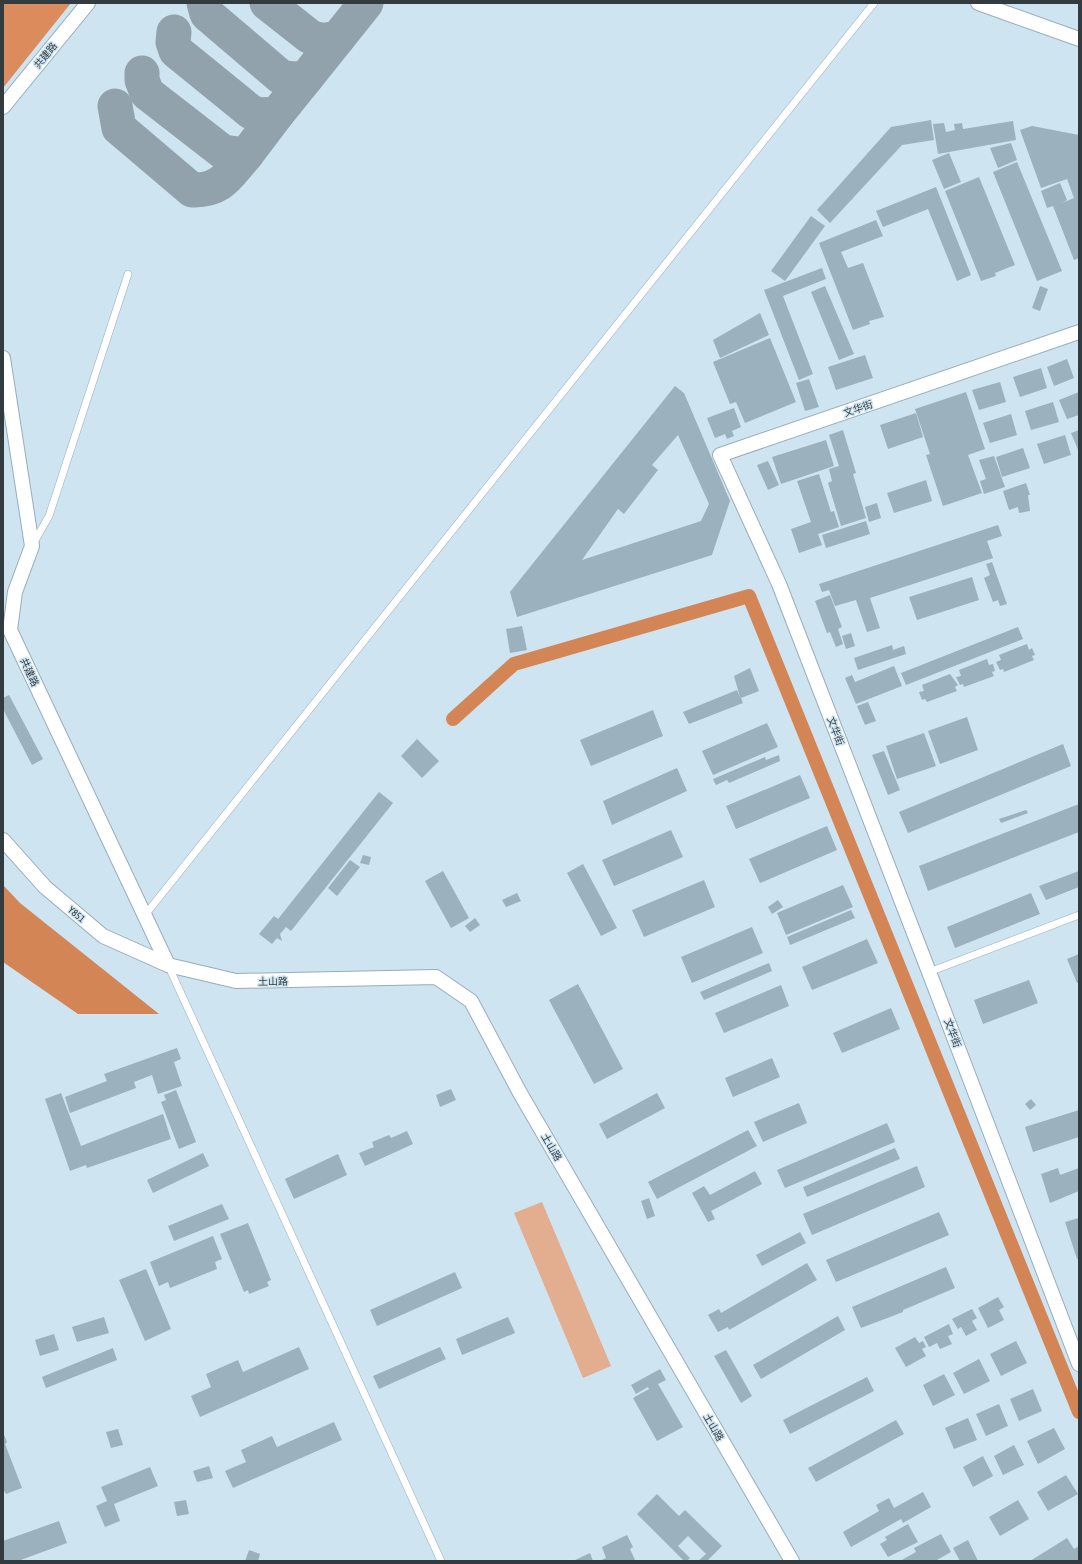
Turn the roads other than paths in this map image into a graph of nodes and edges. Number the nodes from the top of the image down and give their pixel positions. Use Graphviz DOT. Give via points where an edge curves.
graph roads {
  1 [pos="88,3"];
  2 [pos="874,3"];
  3 [pos="978,3"];
  4 [pos="1079,39"];
  5 [pos="3,107"];
  6 [pos="128,274"];
  7 [pos="1079,332"];
  8 [pos="3,358"];
  9 [pos="32,546"];
  10 [pos="3,840"];
  11 [pos="145,915"];
  12 [pos="1079,915"];
  13 [pos="168,965"];
  14 [pos="929,972"];
  15 [pos="1079,1364"];
  16 [pos="441,1561"];
  17 [pos="792,1561"];
  1 -- 5 [label="street, 共建路"];
  2 -- 11 [label="lane"];
  3 -- 4 [label="street"];
  6 -- 9 [label="lane" via="48,516"];
  7 -- 14 [label="street, 文华街" via="720,455 779,584"];
  8 -- 9 [label="street, 共建路"];
  9 -- 11 [label="street, 共建路" via="15,592 10,630"];
  10 -- 13 [label="street, Y851" via="45,887 103,936"];
  11 -- 13 [label="street, 共建路"];
  12 -- 14 [label="lane"];
  13 -- 16 [label="lane"];
  13 -- 17 [label="street, 土山路" via="236,981 436,977 470,1001 524,1100"];
  14 -- 15 [label="street, 文华街"];
}
